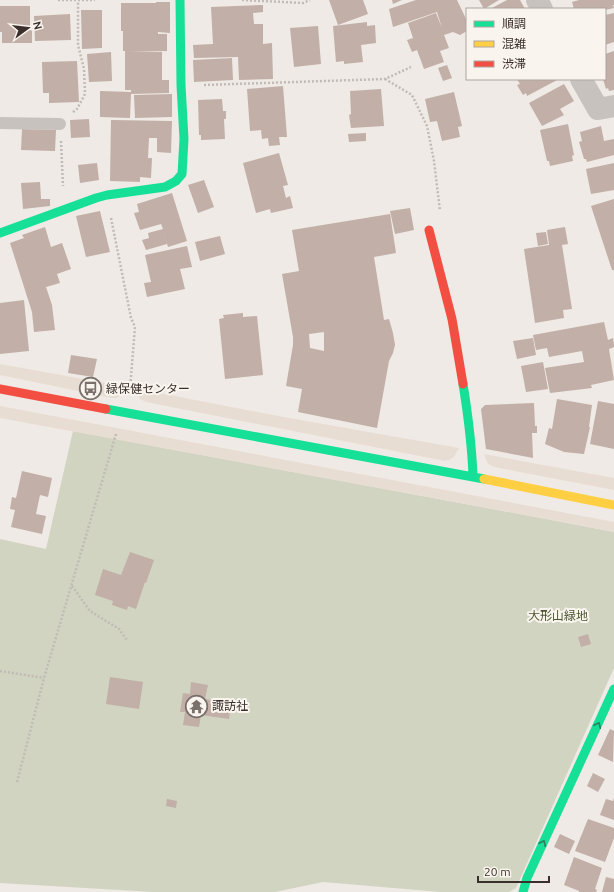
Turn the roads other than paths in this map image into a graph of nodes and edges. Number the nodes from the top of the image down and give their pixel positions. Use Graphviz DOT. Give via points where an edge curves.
graph roads {
  1 [pos="180,0"];
  2 [pos="582,80"];
  3 [pos="614,106"];
  4 [pos="0,123"];
  5 [pos="60,124"];
  6 [pos="429,230"];
  7 [pos="0,233"];
  8 [pos="0,389"];
  9 [pos="473,477"];
  10 [pos="614,505"];
  11 [pos="614,689"];
  12 [pos="523,892"];
  1 -- 7 [label="street" via="184,139 182,174 176,182 154,189 96,198"];
  2 -- 3 [label="street" via="598,109"];
  4 -- 5 [label="lane"];
  6 -- 9 [label="street" via="452,318 466,404"];
  8 -- 9 [label="street"];
  9 -- 10 [label="street"];
  12 -- 11 [label="street, one-way" via="527,878"];
}
